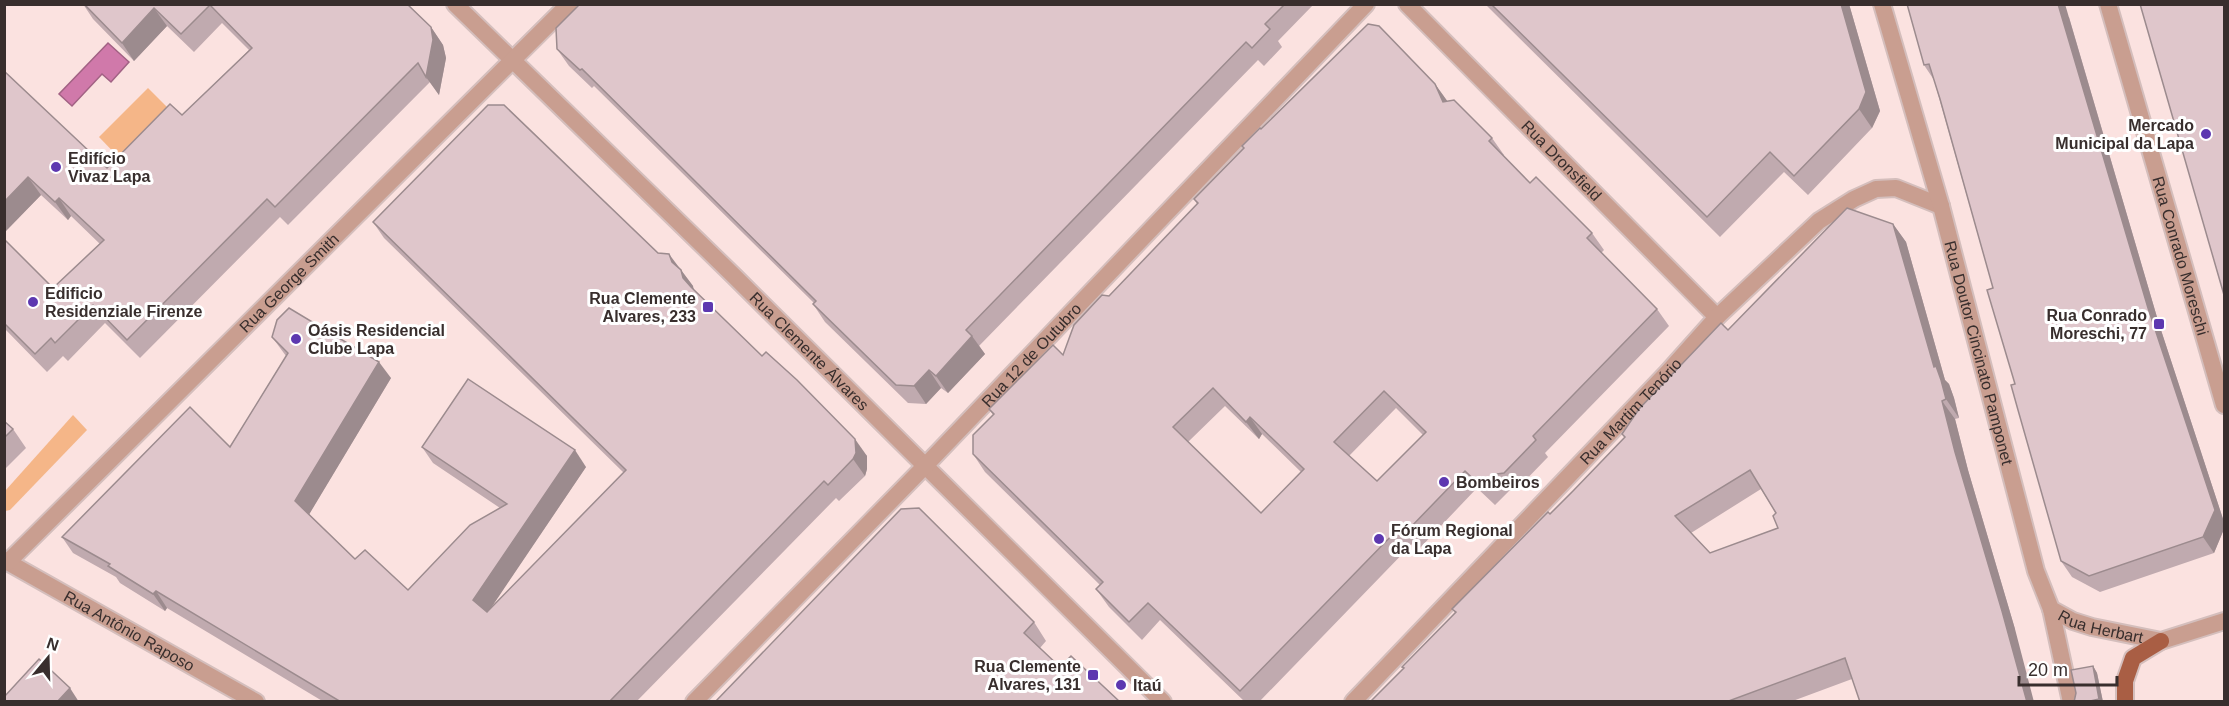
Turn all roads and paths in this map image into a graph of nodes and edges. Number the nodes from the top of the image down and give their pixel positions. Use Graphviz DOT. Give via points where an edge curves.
graph roads {
  1 [pos="455,4"];
  2 [pos="569,4"];
  3 [pos="1366,4"];
  4 [pos="1407,4"];
  5 [pos="1882,4"];
  6 [pos="2108,4"];
  7 [pos="514,60"];
  8 [pos="1941,206"];
  9 [pos="1717,317"];
  10 [pos="2224,405"];
  11 [pos="926,466"];
  12 [pos="6,561"];
  13 [pos="2051,609"];
  14 [pos="2224,621"];
  15 [pos="2161,641"];
  16 [pos="256,702"];
  17 [pos="694,702"];
  18 [pos="1163,702"];
  19 [pos="1353,702"];
  20 [pos="2071,702"];
  21 [pos="2125,702"];
  1 -- 7 [label="street, Rua Clemente Álvares"];
  2 -- 7 [label="street, Rua George Smith"];
  3 -- 11 [label="street, Rua 12 de Outubro"];
  4 -- 9 [label="street, Rua Dronsfield"];
  5 -- 8 [label="street, Rua Doutor Cincinato Pamponet"];
  6 -- 10 [label="street, Rua Conrado Moreschi"];
  7 -- 11 [label="street, Rua Clemente Álvares"];
  7 -- 12 [label="street, Rua George Smith"];
  8 -- 9 [label="street, Rua Martim Tenório" via="1896,188 1876,189 1854,199 1819,221"];
  8 -- 13 [label="street, Rua Doutor Cincinato Pamponet" via="2037,571"];
  9 -- 19 [label="street, Rua Martim Tenório"];
  11 -- 17 [label="street, Rua 12 de Outubro"];
  11 -- 18 [label="street, Rua Clemente Álvares"];
  12 -- 16 [label="street, Rua Antônio Raposo"];
  13 -- 15 [label="street, Rua Herbart" via="2073,621"];
  13 -- 20 [label="street, Rua Doutor Cincinato Pamponet"];
  14 -- 15 [label="street, Rua Herbart"];
  15 -- 21 [label="main road" via="2133,658 2125,681"];
}
